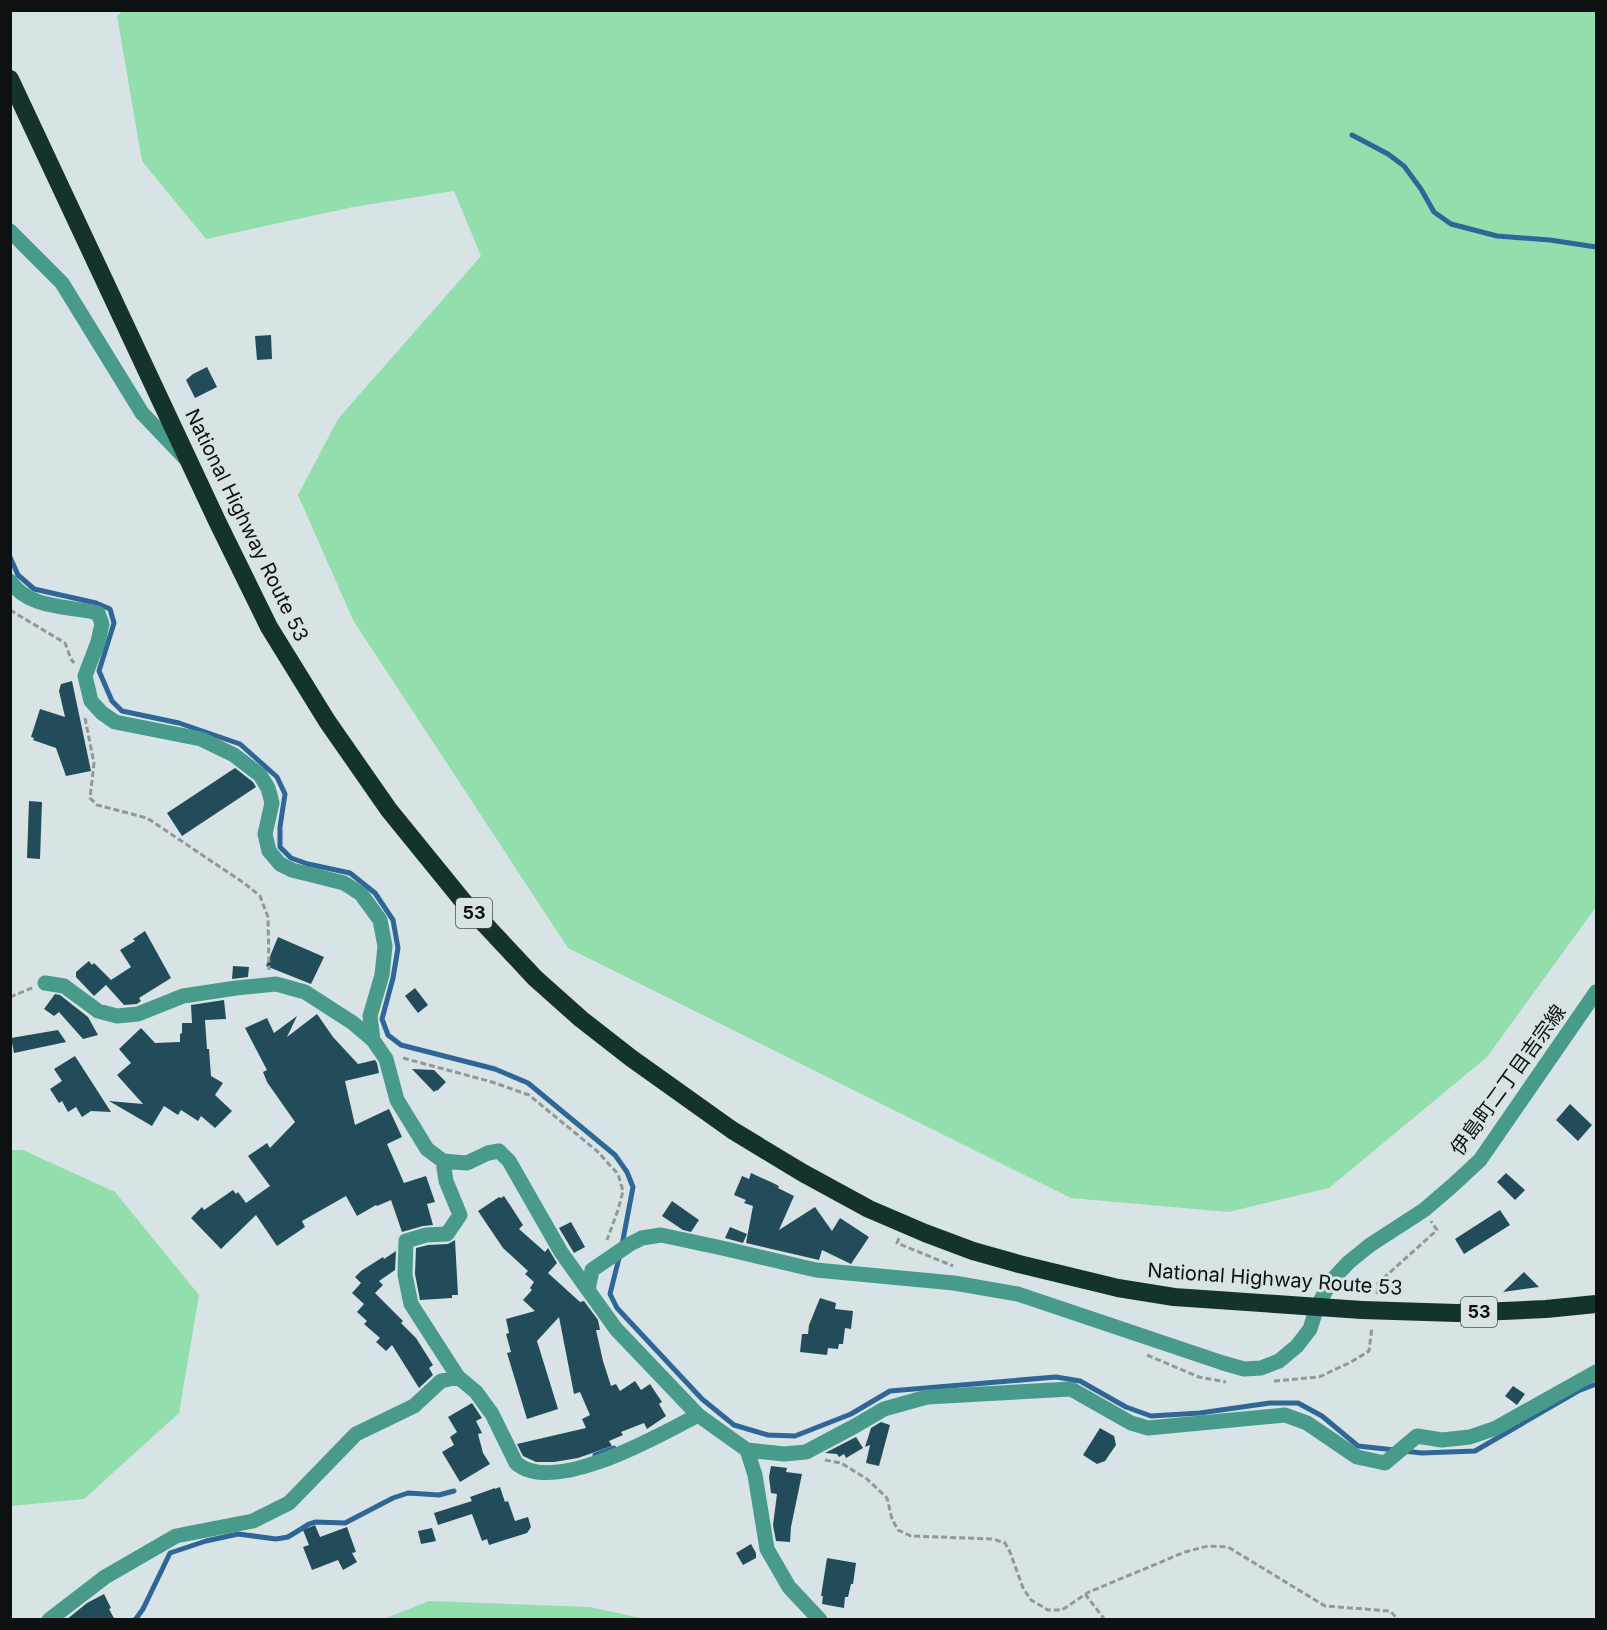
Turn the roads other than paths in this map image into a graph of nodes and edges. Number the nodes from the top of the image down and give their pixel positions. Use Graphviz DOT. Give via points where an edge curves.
graph roads {
  1 [pos="10,79"];
  2 [pos="10,231"];
  3 [pos="192,466"];
  4 [pos="10,580"];
  5 [pos="45,983"];
  6 [pos="1596,992"];
  7 [pos="374,1040"];
  8 [pos="443,1161"];
  9 [pos="588,1290"];
  10 [pos="1596,1304"];
  11 [pos="1317,1307"];
  12 [pos="1596,1372"];
  13 [pos="458,1377"];
  14 [pos="698,1416"];
  15 [pos="747,1450"];
  16 [pos="49,1620"];
  17 [pos="820,1620"];
  1 -- 3 [label="highway, National Highway Route 53 / 53"];
  2 -- 3 [label="street" via="62,283 142,413"];
  3 -- 11 [label="highway, National Highway Route 53 / 53" via="269,627 327,721 389,810 463,901 535,978 631,1058 732,1130 803,1173 869,1209 925,1233 1028,1267 1118,1288 1174,1297"];
  4 -- 7 [label="street" via="46,605 98,613 102,624 85,676 91,698 102,713 115,722 201,739 234,755 260,775 268,788 272,803 265,834 269,851 280,864 345,883 361,894 380,920 385,946 382,975 370,1016"];
  5 -- 7 [label="street" via="64,986 98,1011 117,1016 138,1014 183,996 276,984 305,992"];
  6 -- 11 [label="street, 伊島町二丁目吉宗線" via="1480,1160 1424,1210 1349,1262 1331,1281"];
  7 -- 8 [label="street" via="386,1059 397,1100 427,1149"];
  8 -- 9 [label="street" via="467,1162 499,1151 509,1161 561,1252"];
  8 -- 13 [label="street" via="446,1181 460,1215 447,1234 406,1241 405,1275 411,1304"];
  9 -- 11 [label="street, 伊島町二丁目吉宗線" via="592,1270 642,1238 661,1235 816,1270 958,1277 1244,1369 1279,1361 1297,1346 1310,1329"];
  9 -- 14 [label="street" via="616,1329"];
  10 -- 11 [label="highway, National Highway Route 53 / 53, bridge" via="1457,1313 1368,1313"];
  12 -- 15 [label="street" via="1496,1428 1470,1437 1442,1440 1417,1436 1385,1462 1357,1457 1307,1423 1285,1415 1148,1428 1131,1424 1071,1389 927,1397 884,1409 806,1452"];
  13 -- 14 [label="street" via="476,1392 492,1414 516,1463 531,1472 546,1474 583,1467 638,1446"];
  13 -- 16 [label="street" via="441,1381 414,1406 356,1434 289,1503 253,1521 176,1536 105,1577"];
  14 -- 15 [label="street"];
  15 -- 17 [label="street" via="767,1549 789,1587"];
}
